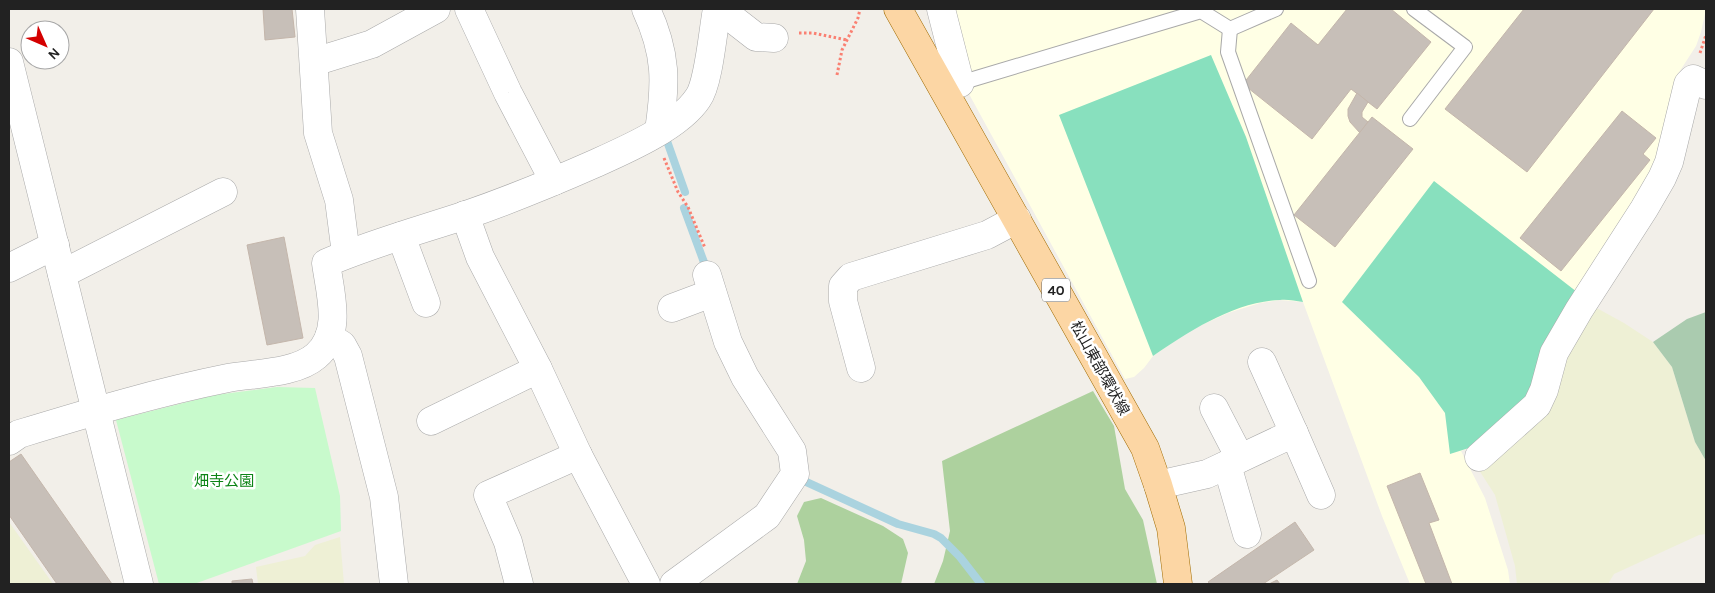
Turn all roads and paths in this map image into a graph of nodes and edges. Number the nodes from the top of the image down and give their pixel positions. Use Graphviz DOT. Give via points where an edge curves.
graph roads {
  1 [pos="310,9"];
  2 [pos="436,9"];
  3 [pos="469,9"];
  4 [pos="646,9"];
  5 [pos="719,9"];
  6 [pos="860,9"];
  7 [pos="898,9"];
  8 [pos="941,9"];
  9 [pos="1276,9"];
  10 [pos="1414,9"];
  11 [pos="1230,29"];
  12 [pos="774,38"];
  13 [pos="847,40"];
  14 [pos="9,62"];
  15 [pos="314,62"];
  16 [pos="837,74"];
  17 [pos="952,85"];
  18 [pos="1706,85"];
  19 [pos="1410,119"];
  20 [pos="659,131"];
  21 [pos="554,181"];
  22 [pos="223,192"];
  23 [pos="465,215"];
  24 [pos="1017,219"];
  25 [pos="401,236"];
  26 [pos="55,245"];
  27 [pos="346,254"];
  28 [pos="9,268"];
  29 [pos="62,274"];
  30 [pos="1309,281"];
  31 [pos="710,284"];
  32 [pos="426,303"];
  33 [pos="672,308"];
  34 [pos="330,337"];
  35 [pos="1262,362"];
  36 [pos="861,368"];
  37 [pos="538,369"];
  38 [pos="1214,408"];
  39 [pos="97,410"];
  40 [pos="431,421"];
  41 [pos="1294,434"];
  42 [pos="9,441"];
  43 [pos="578,455"];
  44 [pos="1479,457"];
  45 [pos="1233,462"];
  46 [pos="1158,485"];
  47 [pos="1320,495"];
  48 [pos="1248,534"];
  49 [pos="139,584"];
  50 [pos="394,584"];
  51 [pos="519,584"];
  52 [pos="646,584"];
  53 [pos="674,584"];
  54 [pos="1178,584"];
  1 -- 15 [label="street"];
  2 -- 15 [label="street" via="372,44"];
  3 -- 21 [label="street"];
  4 -- 20 [label="street" via="656,29 663,63 664,93"];
  5 -- 12 [label="street" via="756,37"];
  5 -- 20 [label="street" via="700,96 689,110"];
  6 -- 13 [label="path"];
  7 -- 17 [label="main road, 松山東部環状線 / 40"];
  8 -- 17 [label="street"];
  9 -- 11 [label="lane"];
  10 -- 19 [label="lane" via="1465,48"];
  11 -- 17 [label="lane" via="1201,11"];
  11 -- 30 [label="lane" via="1228,52"];
  12 -- 13 [label="path" via="813,33"];
  13 -- 16 [label="path"];
  14 -- 26 [label="street"];
  15 -- 27 [label="street" via="318,133 339,200"];
  17 -- 24 [label="main road, 松山東部環状線 / 40"];
  18 -- 44 [label="street" via="1693,79 1688,84 1662,178 1554,353 1537,405"];
  20 -- 21 [label="street" via="625,150"];
  20 -- 31 [label="path" via="659,145 711,262"];
  21 -- 23 [label="street"];
  22 -- 29 [label="street"];
  23 -- 25 [label="street"];
  23 -- 37 [label="street" via="480,257"];
  24 -- 36 [label="street" via="987,235 851,276 843,286 843,301"];
  24 -- 46 [label="main road, 松山東部環状線 / 40" via="1146,448"];
  25 -- 27 [label="street"];
  25 -- 32 [label="street"];
  26 -- 28 [label="street"];
  26 -- 29 [label="street"];
  27 -- 34 [label="street" via="326,263 334,318"];
  29 -- 39 [label="street"];
  31 -- 33 [label="street"];
  31 -- 53 [label="street" via="728,342 745,377 792,451 795,474 767,516"];
  34 -- 39 [label="street" via="317,356 298,367 228,378"];
  34 -- 50 [label="street" via="342,345 348,356 384,497"];
  35 -- 41 [label="street"];
  37 -- 40 [label="street"];
  37 -- 43 [label="street"];
  38 -- 45 [label="street"];
  39 -- 42 [label="street" via="19,434"];
  39 -- 49 [label="street"];
  41 -- 45 [label="street"];
  41 -- 47 [label="street"];
  43 -- 51 [label="street" via="488,496 508,542"];
  43 -- 52 [label="street"];
  45 -- 46 [label="street" via="1207,474"];
  45 -- 48 [label="street"];
  46 -- 54 [label="main road, 松山東部環状線 / 40" via="1171,528"];
}
